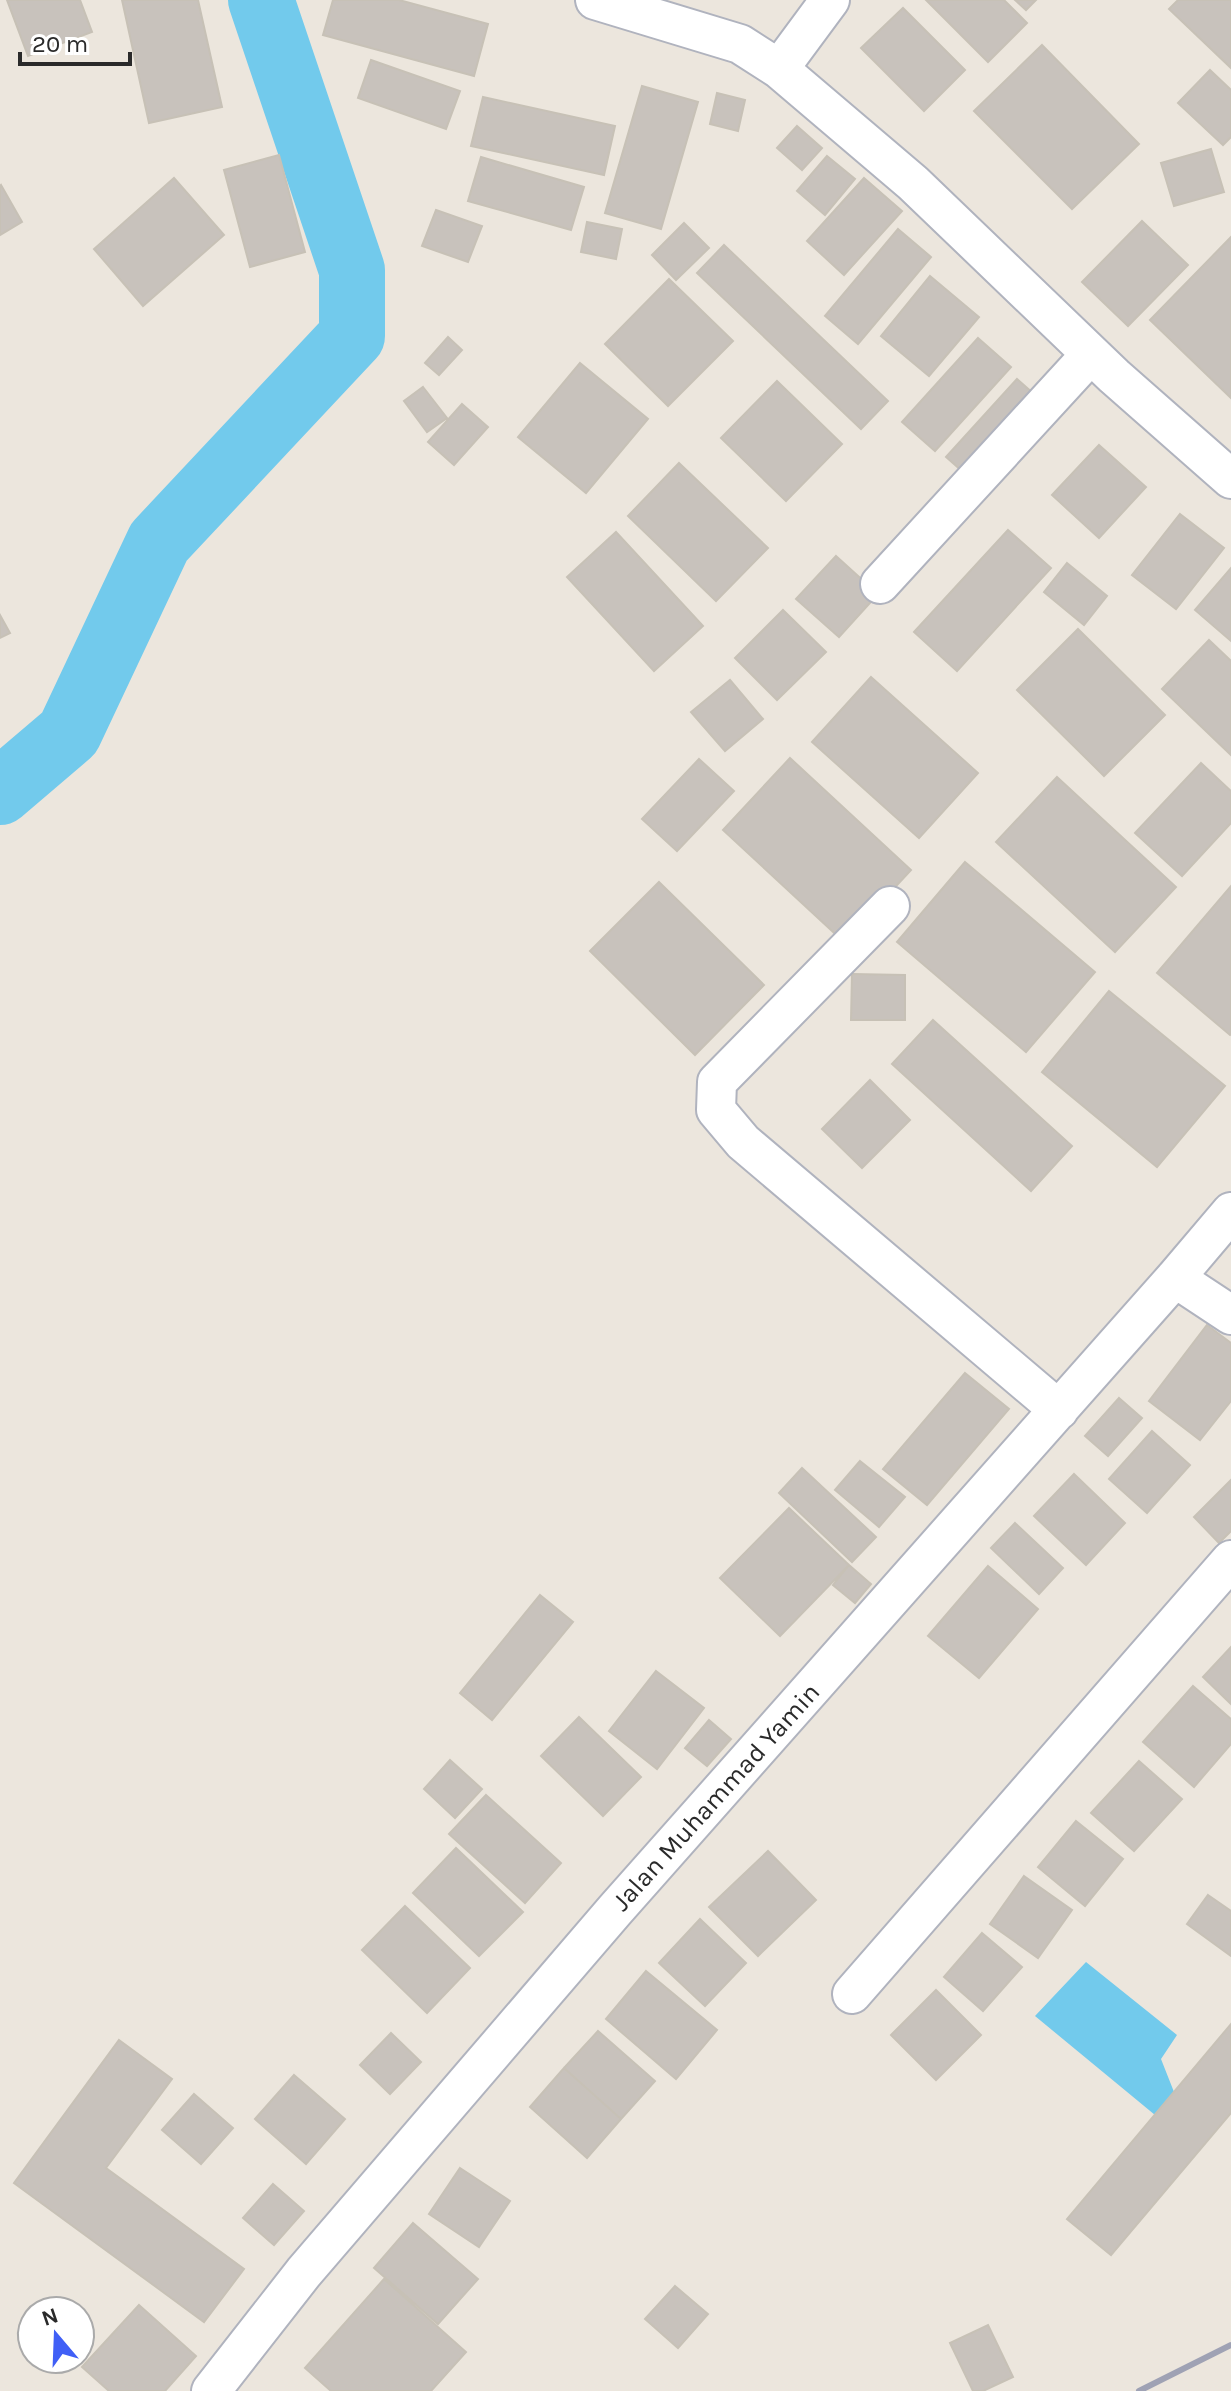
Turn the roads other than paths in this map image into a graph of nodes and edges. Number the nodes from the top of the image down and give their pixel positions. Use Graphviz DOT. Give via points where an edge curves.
graph roads {
  1 [pos="595,0"];
  2 [pos="830,0"];
  3 [pos="779,69"];
  4 [pos="1091,354"];
  5 [pos="1231,479"];
  6 [pos="880,584"];
  7 [pos="890,906"];
  8 [pos="1231,1212"];
  9 [pos="1175,1278"];
  10 [pos="1231,1315"];
  11 [pos="1059,1410"];
  12 [pos="1231,1560"];
  13 [pos="852,1994"];
  14 [pos="211,2391"];
  1 -- 3 [label="street" via="740,44"];
  2 -- 3 [label="street"];
  3 -- 4 [label="street" via="913,183"];
  4 -- 5 [label="street"];
  4 -- 6 [label="street"];
  7 -- 11 [label="street" via="717,1082 716,1110 754,1152"];
  8 -- 9 [label="street, Jalan Muhammad Yamin"];
  9 -- 10 [label="street"];
  9 -- 11 [label="street, Jalan Muhammad Yamin"];
  11 -- 14 [label="street, Jalan Muhammad Yamin" via="615,1910 304,2272"];
  12 -- 13 [label="street"];
}
